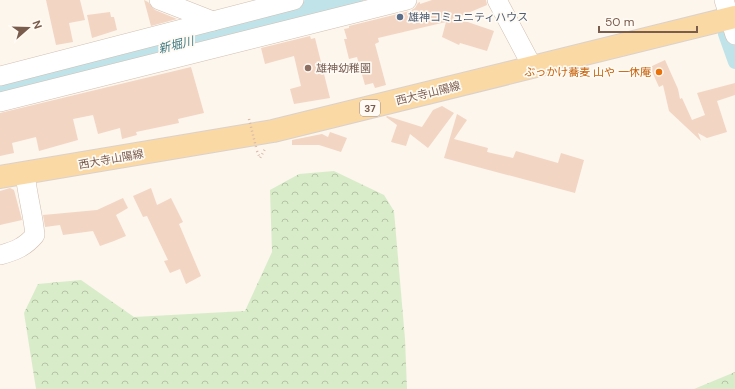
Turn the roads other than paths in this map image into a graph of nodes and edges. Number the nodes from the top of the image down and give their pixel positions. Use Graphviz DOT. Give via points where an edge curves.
graph roads {
  1 [pos="159,0"];
  2 [pos="294,0"];
  3 [pos="407,0"];
  4 [pos="497,0"];
  5 [pos="266,3"];
  6 [pos="355,6"];
  7 [pos="731,18"];
  8 [pos="213,21"];
  9 [pos="193,39"];
  10 [pos="532,66"];
  11 [pos="0,76"];
  12 [pos="0,102"];
  13 [pos="25,173"];
  14 [pos="0,177"];
  15 [pos="0,255"];
  1 -- 8 [label="street"];
  2 -- 5 [label="street"];
  3 -- 6 [label="street"];
  4 -- 10 [label="street"];
  5 -- 8 [label="street"];
  6 -- 9 [label="street"];
  7 -- 10 [label="main road, 西大寺山陽線 / 37"];
  8 -- 9 [label="street"];
  9 -- 11 [label="street"];
  9 -- 12 [label="street"];
  10 -- 13 [label="main road, 西大寺山陽線 / 37" via="273,131"];
  13 -- 14 [label="main road, 西大寺山陽線 / 37"];
  13 -- 15 [label="street" via="35,235 28,243"];
}
